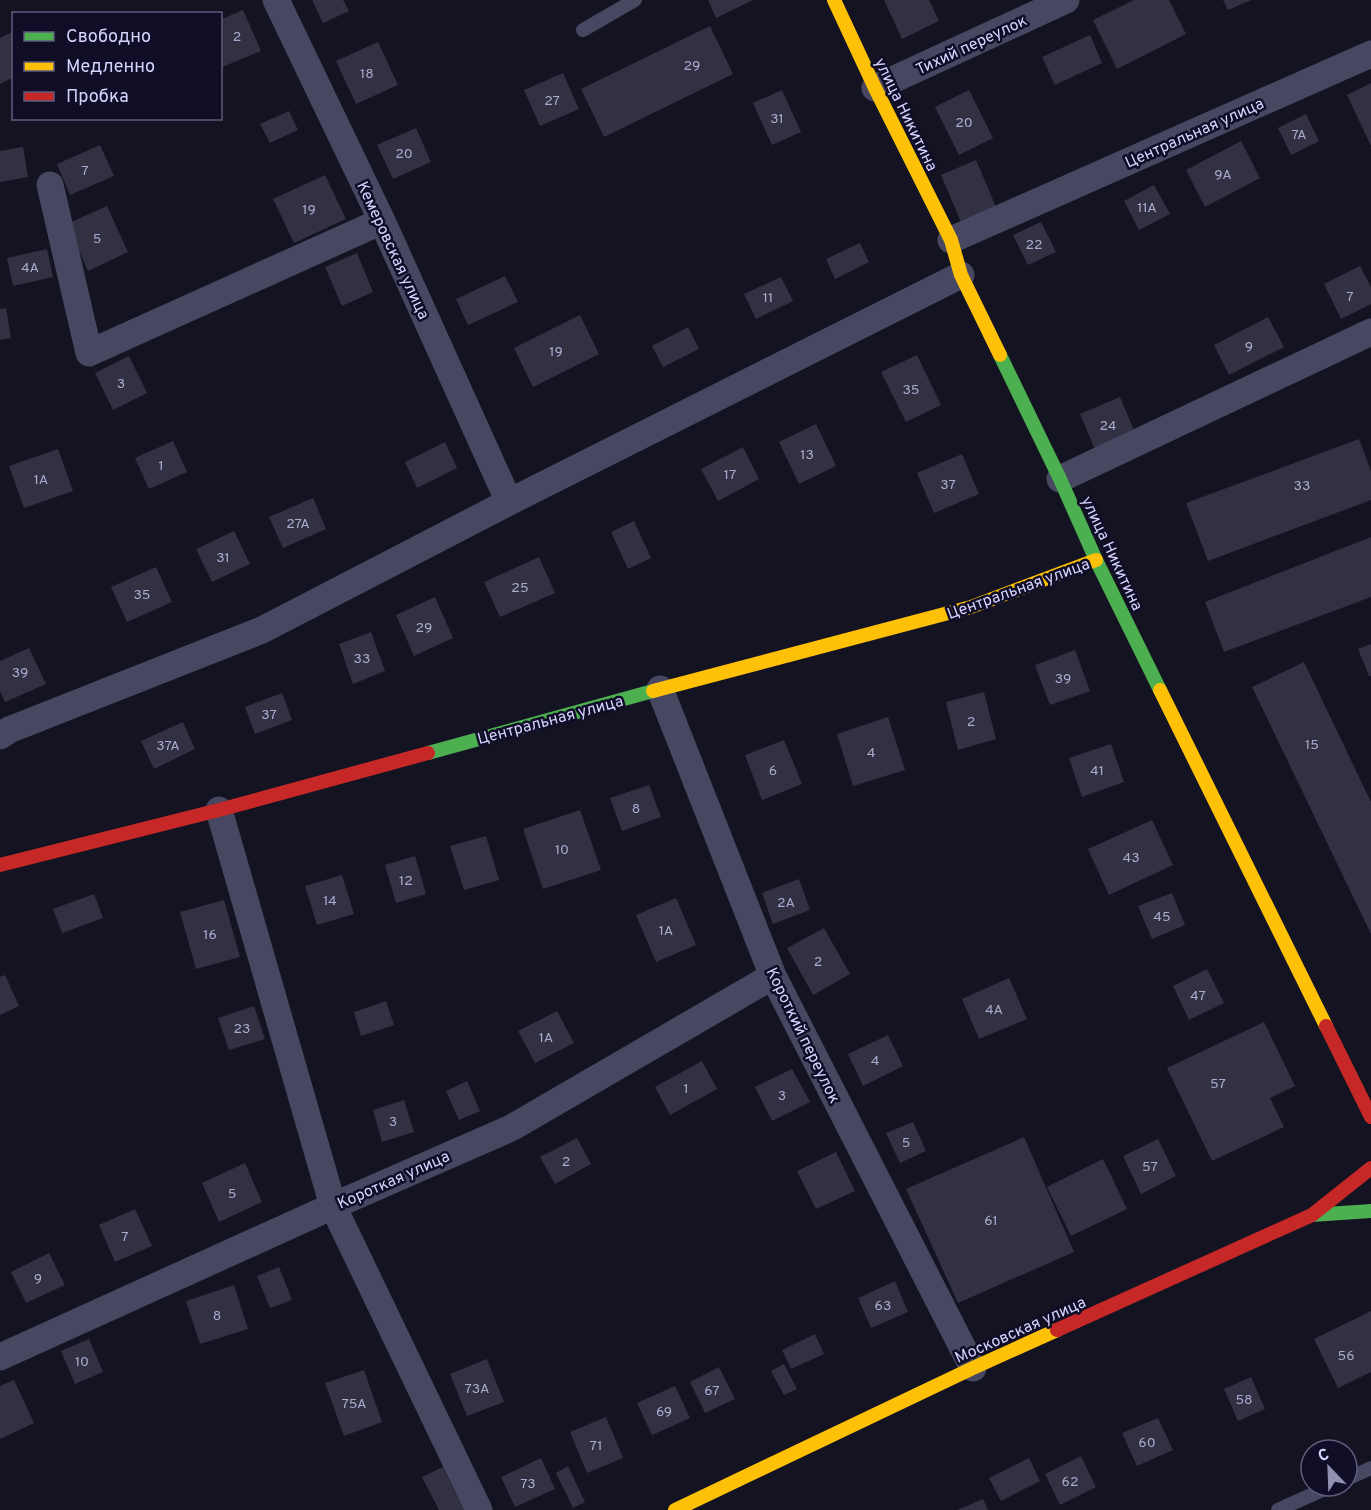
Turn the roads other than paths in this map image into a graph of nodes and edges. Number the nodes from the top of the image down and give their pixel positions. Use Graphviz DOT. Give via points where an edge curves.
graph roads {
  1 [pos="276,0"];
  2 [pos="635,0"];
  3 [pos="834,0"];
  4 [pos="1066,0"];
  5 [pos="583,30"];
  6 [pos="1371,54"];
  7 [pos="875,88"];
  8 [pos="50,185"];
  9 [pos="382,221"];
  10 [pos="951,240"];
  11 [pos="961,275"];
  12 [pos="1371,332"];
  13 [pos="1060,479"];
  14 [pos="509,502"];
  15 [pos="1096,560"];
  16 [pos="660,689"];
  17 [pos="3,728"];
  18 [pos="219,810"];
  19 [pos="0,865"];
  20 [pos="773,976"];
  21 [pos="1371,1117"];
  22 [pos="1371,1168"];
  23 [pos="333,1206"];
  24 [pos="1371,1211"];
  25 [pos="1312,1215"];
  26 [pos="0,1357"];
  27 [pos="973,1368"];
  28 [pos="1304,1498"];
  29 [pos="479,1510"];
  30 [pos="675,1510"];
  31 [pos="1278,1510"];
  1 -- 9 [label="street, Кемеровская улица"];
  2 -- 5 [label="lane"];
  3 -- 7 [label="street, улица Никитина"];
  4 -- 7 [label="street, Тихий переулок"];
  6 -- 10 [label="street, Центральная улица"];
  7 -- 10 [label="street, улица Никитина"];
  8 -- 9 [label="street" via="89,353"];
  9 -- 14 [label="street, Кемеровская улица"];
  10 -- 11 [label="street, улица Никитина"];
  11 -- 13 [label="street, улица Никитина"];
  11 -- 14 [label="street"];
  12 -- 13 [label="street"];
  13 -- 15 [label="street, улица Никитина"];
  14 -- 17 [label="street" via="262,630"];
  15 -- 16 [label="street, Центральная улица" via="971,607"];
  15 -- 21 [label="street, улица Никитина"];
  16 -- 18 [label="street, Центральная улица"];
  16 -- 20 [label="street, Короткий переулок"];
  18 -- 19 [label="street, Центральная улица"];
  18 -- 23 [label="street"];
  20 -- 23 [label="street, Короткая улица" via="511,1128"];
  20 -- 27 [label="street, Короткий переулок"];
  22 -- 25 [label="street, Московская улица"];
  23 -- 26 [label="street, Короткая улица"];
  23 -- 29 [label="street"];
  24 -- 25 [label="street"];
  25 -- 27 [label="street, Московская улица"];
  27 -- 30 [label="street, Московская улица"];
  28 -- 31 [label="lane"];
}
